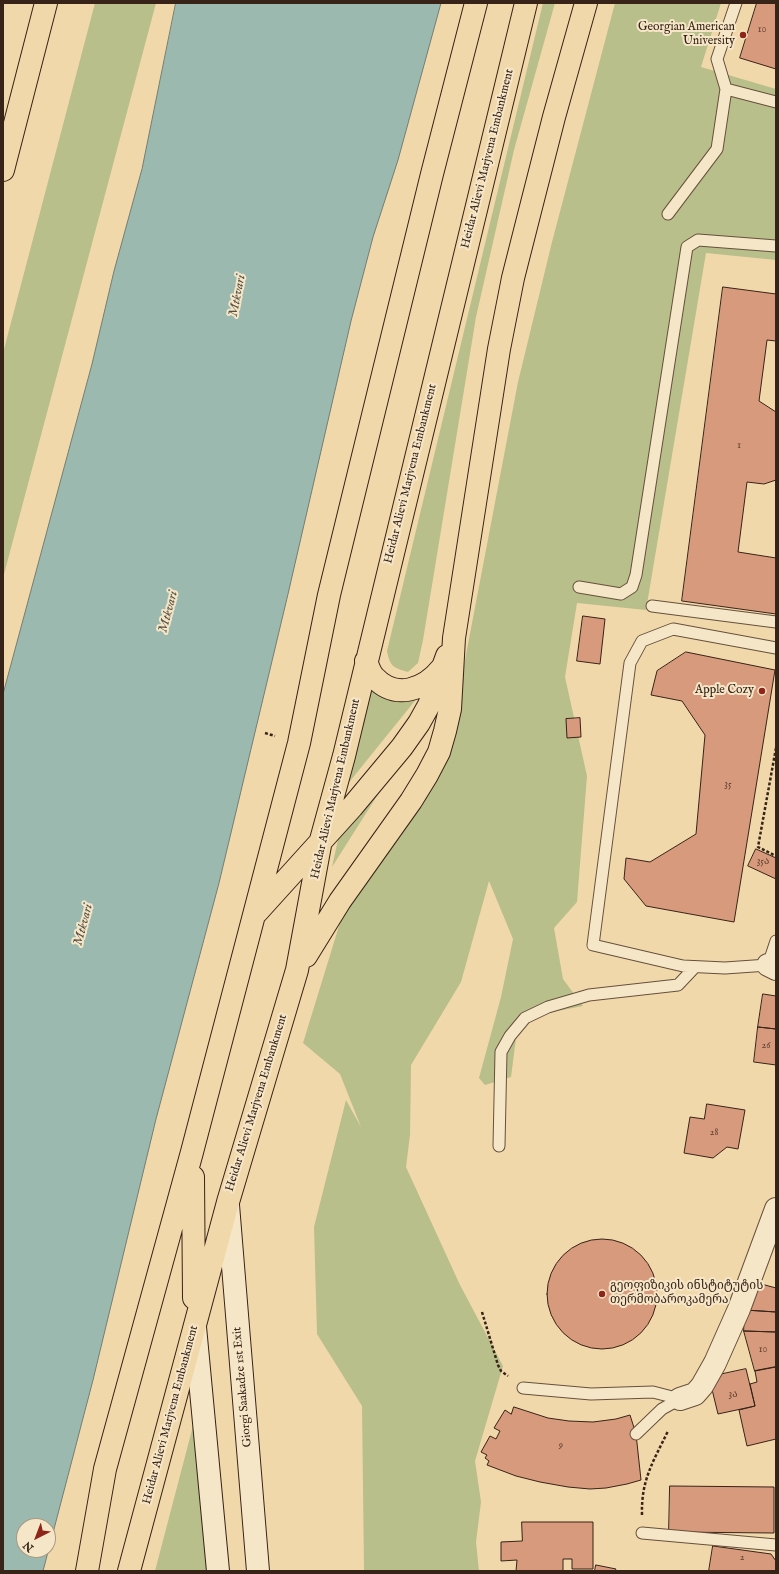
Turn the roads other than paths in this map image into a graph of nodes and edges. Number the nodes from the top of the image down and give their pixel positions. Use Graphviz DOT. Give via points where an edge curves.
graph roads {
  1 [pos="46,3"];
  2 [pos="476,3"];
  3 [pos="526,3"];
  4 [pos="586,3"];
  5 [pos="736,3"];
  6 [pos="726,89"];
  7 [pos="776,102"];
  8 [pos="9,128"];
  9 [pos="3,170"];
  10 [pos="668,214"];
  11 [pos="776,246"];
  12 [pos="579,587"];
  13 [pos="652,606"];
  14 [pos="776,622"];
  15 [pos="454,638"];
  16 [pos="776,648"];
  17 [pos="366,661"];
  18 [pos="443,667"];
  19 [pos="321,840"];
  20 [pos="255,914"];
  21 [pos="776,941"];
  22 [pos="695,967"];
  23 [pos="772,967"];
  24 [pos="298,970"];
  25 [pos="498,1146"];
  26 [pos="192,1152"];
  27 [pos="228,1202"];
  28 [pos="776,1209"];
  29 [pos="195,1324"];
  30 [pos="523,1388"];
  31 [pos="680,1399"];
  32 [pos="636,1434"];
  33 [pos="642,1533"];
  34 [pos="776,1545"];
  35 [pos="87,1571"];
  36 [pos="129,1571"];
  37 [pos="218,1571"];
  38 [pos="258,1571"];
  1 -- 8 [label="main road"];
  2 -- 20 [label="main road" via="329,595 303,724"];
  3 -- 17 [label="main road, Heidar Alievi Marjvena Embankment"];
  4 -- 15 [label="main road" via="513,278 498,357"];
  5 -- 6 [label="lane" via="717,59"];
  6 -- 7 [label="lane"];
  6 -- 10 [label="lane" via="717,149"];
  8 -- 9 [label="main road"];
  11 -- 12 [label="lane" via="698,240 687,247 636,575 632,587 621,594"];
  13 -- 14 [label="lane"];
  15 -- 18 [label="main road"];
  15 -- 24 [label="main road" via="450,709 439,752 411,801 319,932"];
  16 -- 22 [label="lane" via="673,629 642,641 630,663 593,945"];
  17 -- 18 [label="main road" via="374,677 381,683 401,690 424,685"];
  17 -- 19 [label="main road, Heidar Alievi Marjvena Embankment"];
  18 -- 19 [label="main road" via="429,705 410,735 379,776"];
  19 -- 20 [label="main road"];
  19 -- 24 [label="main road, Heidar Alievi Marjvena Embankment"];
  20 -- 26 [label="main road"];
  21 -- 23 [label="lane"];
  22 -- 23 [label="lane"];
  22 -- 25 [label="lane" via="678,985 589,995 548,1007 525,1018 501,1052"];
  24 -- 27 [label="main road, Heidar Alievi Marjvena Embankment"];
  26 -- 29 [label="main road"];
  26 -- 35 [label="main road" via="105,1469"];
  27 -- 29 [label="main road, Heidar Alievi Marjvena Embankment"];
  27 -- 38 [label="main road, Giorgi Saakadze 1st Exit"];
  28 -- 31 [label="main road" via="740,1310 715,1363 695,1394"];
  29 -- 36 [label="main road, Heidar Alievi Marjvena Embankment"];
  29 -- 37 [label="main road"];
  30 -- 31 [label="lane" via="591,1394 653,1392"];
  31 -- 32 [label="lane" via="662,1409"];
  33 -- 34 [label="lane"];
}
